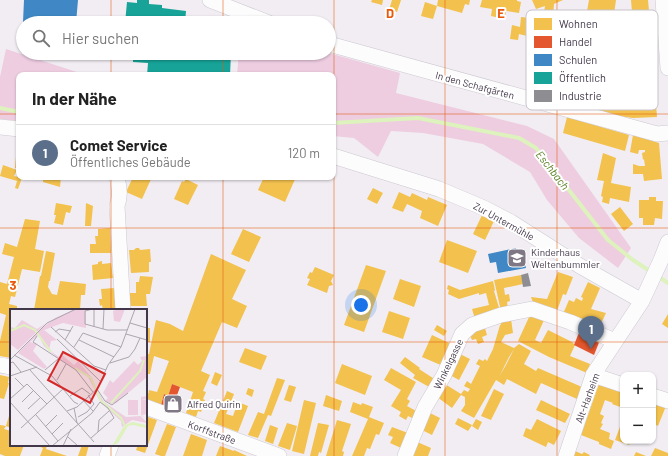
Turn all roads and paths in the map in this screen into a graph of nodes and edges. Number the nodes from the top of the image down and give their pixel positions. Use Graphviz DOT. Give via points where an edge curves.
graph roads {
  1 [pos="210,0"];
  2 [pos="663,0"];
  3 [pos="251,16"];
  4 [pos="667,26"];
  5 [pos="336,46"];
  6 [pos="668,68"];
  7 [pos="526,98"];
  8 [pos="570,110"];
  9 [pos="0,127"];
  10 [pos="16,129"];
  11 [pos="668,133"];
  12 [pos="336,157"];
  13 [pos="118,180"];
  14 [pos="668,242"];
  15 [pos="645,296"];
  16 [pos="122,309"];
  17 [pos="615,341"];
  18 [pos="0,366"];
  19 [pos="10,367"];
  20 [pos="593,375"];
  21 [pos="620,385"];
  22 [pos="656,397"];
  23 [pos="668,401"];
  24 [pos="147,407"];
  25 [pos="111,446"];
  26 [pos="256,452"];
  27 [pos="107,456"];
  28 [pos="279,456"];
  29 [pos="404,456"];
  30 [pos="566,456"];
  1 -- 3 [label="street"];
  2 -- 4 [label="street"];
  4 -- 6 [label="street"];
  5 -- 7 [label="street, In den Schafgärten"];
  8 -- 11 [label="street, In den Schafgärten" via="657,134"];
  9 -- 10 [label="street"];
  12 -- 15 [label="street, Zur Untermühle" via="438,189 484,208 580,266"];
  13 -- 16 [label="street"];
  14 -- 15 [label="street, Alt-Harheim"];
  15 -- 17 [label="street, Alt-Harheim"];
  17 -- 20 [label="street, Alt-Harheim"];
  17 -- 29 [label="street, Winkelgasse" via="532,309 472,325 462,334 444,375 425,407"];
  18 -- 19 [label="street"];
  20 -- 21 [label="street"];
  20 -- 30 [label="street, Alt-Harheim"];
  22 -- 23 [label="street"];
  24 -- 26 [label="street, Korffstraße"];
  25 -- 27 [label="street"];
  26 -- 28 [label="street, Korffstraße"];
}
